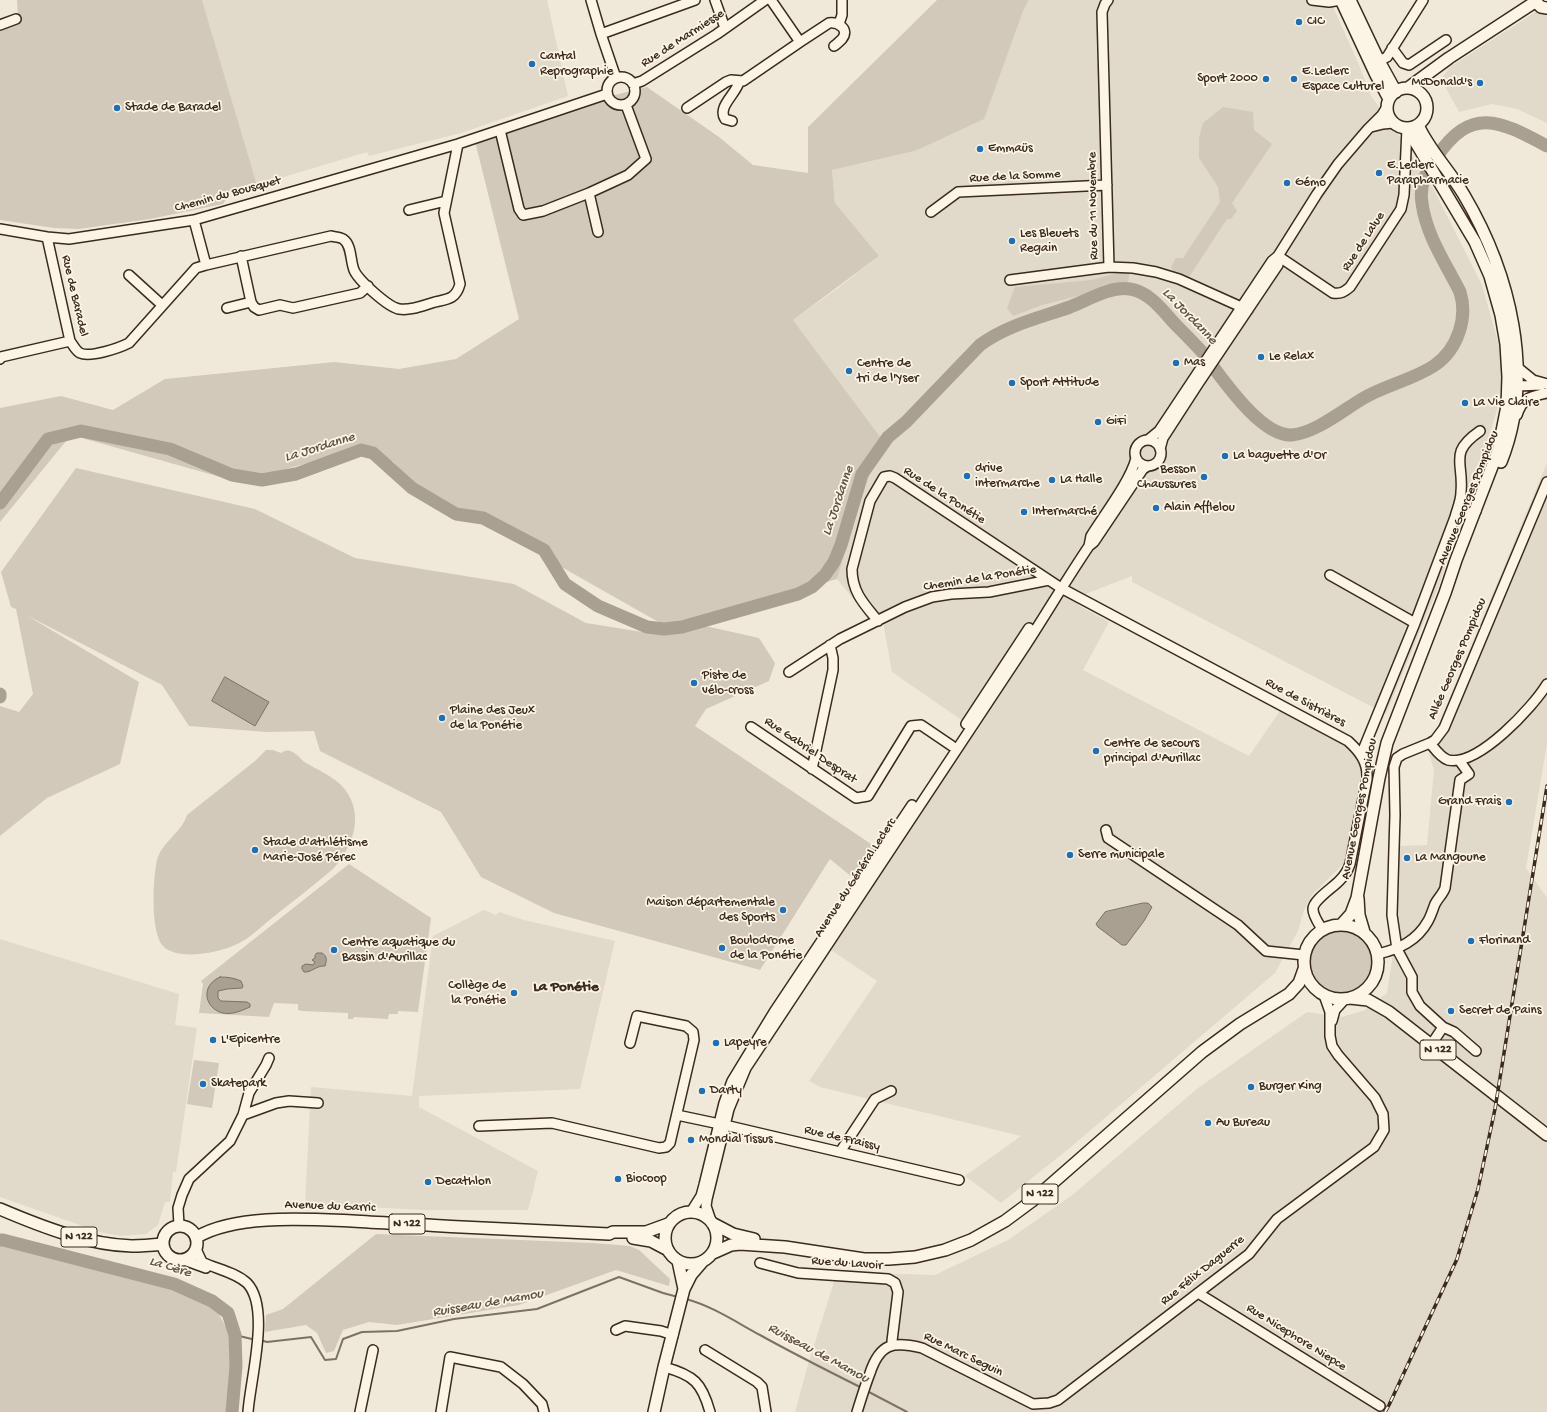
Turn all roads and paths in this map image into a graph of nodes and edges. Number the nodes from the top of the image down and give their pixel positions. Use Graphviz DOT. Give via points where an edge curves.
graph roads {
  1 [pos="591,0"];
  2 [pos="695,0"];
  3 [pos="715,0"];
  4 [pos="765,0"];
  5 [pos="771,0"];
  6 [pos="842,0"];
  7 [pos="1108,0"];
  8 [pos="1312,0"];
  9 [pos="1341,0"];
  10 [pos="1350,0"];
  11 [pos="1423,0"];
  12 [pos="1534,1"];
  13 [pos="1547,8"];
  14 [pos="16,19"];
  15 [pos="839,24"];
  16 [pos="0,25"];
  17 [pos="725,28"];
  18 [pos="601,34"];
  19 [pos="1446,40"];
  20 [pos="800,42"];
  21 [pos="834,46"];
  22 [pos="1392,48"];
  23 [pos="1379,61"];
  24 [pos="1431,73"];
  25 [pos="616,78"];
  26 [pos="739,82"];
  27 [pos="633,84"];
  28 [pos="1408,88"];
  29 [pos="607,94"];
  30 [pos="1423,97"];
  31 [pos="1391,99"];
  32 [pos="626,105"];
  33 [pos="686,108"];
  34 [pos="732,121"];
  35 [pos="1393,123"];
  36 [pos="1412,126"];
  37 [pos="1368,128"];
  38 [pos="500,130"];
  39 [pos="458,144"];
  40 [pos="1107,186"];
  41 [pos="589,193"];
  42 [pos="446,201"];
  43 [pos="408,210"];
  44 [pos="931,212"];
  45 [pos="194,220"];
  46 [pos="0,229"];
  47 [pos="598,232"];
  48 [pos="47,237"];
  49 [pos="241,256"];
  50 [pos="1278,256"];
  51 [pos="206,265"];
  52 [pos="1109,267"];
  53 [pos="130,275"];
  54 [pos="1010,280"];
  55 [pos="368,286"];
  56 [pos="252,302"];
  57 [pos="162,305"];
  58 [pos="226,308"];
  59 [pos="1245,308"];
  60 [pos="1501,316"];
  61 [pos="70,342"];
  62 [pos="0,356"];
  63 [pos="1517,367"];
  64 [pos="1198,377"];
  65 [pos="1547,384"];
  66 [pos="1515,390"];
  67 [pos="1547,393"];
  68 [pos="1534,396"];
  69 [pos="1507,406"];
  70 [pos="1480,431"];
  71 [pos="1148,440"];
  72 [pos="1507,447"];
  73 [pos="1160,449"];
  74 [pos="1136,458"];
  75 [pos="1148,466"];
  76 [pos="1547,482"];
  77 [pos="1476,511"];
  78 [pos="1455,517"];
  79 [pos="1089,546"];
  80 [pos="1330,575"];
  81 [pos="1049,580"];
  82 [pos="1061,588"];
  83 [pos="1445,593"];
  84 [pos="878,621"];
  85 [pos="1415,623"];
  86 [pos="830,645"];
  87 [pos="789,672"];
  88 [pos="1547,684"];
  89 [pos="751,727"];
  90 [pos="1430,743"];
  91 [pos="952,746"];
  92 [pos="1361,755"];
  93 [pos="1459,760"];
  94 [pos="812,769"];
  95 [pos="1106,830"];
  96 [pos="1358,898"];
  97 [pos="1342,924"];
  98 [pos="1322,929"];
  99 [pos="1364,932"];
  100 [pos="1396,949"];
  101 [pos="1378,954"];
  102 [pos="1304,955"];
  103 [pos="1304,969"];
  104 [pos="1373,982"];
  105 [pos="1321,993"];
  106 [pos="1289,994"];
  107 [pos="1347,998"];
  108 [pos="1389,1012"];
  109 [pos="1443,1027"];
  110 [pos="1330,1032"];
  111 [pos="630,1043"];
  112 [pos="1431,1045"];
  113 [pos="1476,1051"];
  114 [pos="269,1058"];
  115 [pos="891,1091"];
  116 [pos="318,1103"];
  117 [pos="243,1115"];
  118 [pos="677,1115"];
  119 [pos="722,1124"];
  120 [pos="479,1126"];
  121 [pos="1547,1135"];
  122 [pos="840,1152"];
  123 [pos="959,1180"];
  124 [pos="0,1209"];
  125 [pos="690,1212"];
  126 [pos="712,1222"];
  127 [pos="668,1224"];
  128 [pos="179,1225"];
  129 [pos="609,1234"];
  130 [pos="197,1237"];
  131 [pos="163,1244"];
  132 [pos="785,1246"];
  133 [pos="196,1249"];
  134 [pos="668,1250"];
  135 [pos="713,1252"];
  136 [pos="184,1260"];
  137 [pos="678,1261"];
  138 [pos="703,1261"];
  139 [pos="760,1263"];
  140 [pos="223,1271"];
  141 [pos="684,1289"];
  142 [pos="1198,1293"];
  143 [pos="616,1330"];
  144 [pos="673,1335"];
  145 [pos="893,1345"];
  146 [pos="373,1350"];
  147 [pos="705,1350"];
  148 [pos="664,1367"];
  149 [pos="1049,1404"];
  150 [pos="1380,1406"];
  151 [pos="248,1412"];
  152 [pos="360,1412"];
  153 [pos="441,1412"];
  154 [pos="544,1412"];
  155 [pos="654,1412"];
  156 [pos="710,1412"];
  157 [pos="766,1412"];
  158 [pos="857,1412"];
  1 -- 18 [label="street"];
  2 -- 18 [label="street"];
  3 -- 17 [label="street"];
  4 -- 17 [label="street, Rue de Marmiesse"];
  5 -- 20 [label="street"];
  6 -- 15 [label="street"];
  7 -- 40 [label="street, Rue du 11 Novembre" via="1102,12"];
  8 -- 9 [label="street"];
  9 -- 31 [label="main road" via="1376,75"];
  10 -- 23 [label="main road"];
  11 -- 22 [label="street"];
  12 -- 13 [label="main road"];
  12 -- 24 [label="main road"];
  14 -- 16 [label="street"];
  15 -- 20 [label="street" via="829,23"];
  15 -- 21 [label="street" via="845,34"];
  17 -- 27 [label="street, Rue de Marmiesse" via="642,81"];
  18 -- 25 [label="street"];
  19 -- 22 [label="street" via="1410,65 1403,63"];
  20 -- 26 [label="street"];
  22 -- 23 [label="street" via="1387,57"];
  23 -- 31 [label="main road"];
  24 -- 28 [label="main road"];
  24 -- 30 [label="main road"];
  25 -- 27 [label="street" via="626,78"];
  25 -- 29 [label="street" via="609,83"];
  26 -- 33 [label="street" via="726,82"];
  26 -- 34 [label="street" via="722,112 725,120"];
  27 -- 32 [label="street" via="635,94"];
  28 -- 30 [label="main road"];
  28 -- 31 [label="main road"];
  29 -- 32 [label="street" via="616,105"];
  29 -- 38 [label="street"];
  30 -- 36 [label="main road" via="1426,114 1424,119"];
  31 -- 35 [label="main road" via="1388,117"];
  31 -- 37 [label="street, Avenue du Général Leclerc" via="1382,115"];
  32 -- 41 [label="street" via="646,159 628,175"];
  35 -- 36 [label="main road" via="1402,128"];
  35 -- 37 [label="street"];
  36 -- 50 [label="street, Rue de Lalue" via="1406,156 1401,209 1344,292 1333,293"];
  36 -- 60 [label="main road, Avenue Georges Pompidou" via="1423,155 1475,242 1490,276"];
  36 -- 63 [label="main road, Avenue Georges Pompidou" via="1451,174 1481,226 1510,309"];
  37 -- 50 [label="street, Avenue du Général Leclerc" via="1331,174"];
  38 -- 39 [label="street"];
  38 -- 41 [label="street" via="519,209 523,215 543,211"];
  39 -- 42 [label="street, Rue de Baradel"];
  39 -- 45 [label="street, Chemin du Bousquet"];
  40 -- 44 [label="street, Rue de la Somme" via="958,192"];
  40 -- 52 [label="street, Rue du 11 Novembre"];
  41 -- 47 [label="street"];
  42 -- 43 [label="street"];
  42 -- 55 [label="street, Rue de Baradel" via="444,213 460,284 458,292 449,299 399,309 390,306"];
  45 -- 48 [label="street, Chemin du Bousquet" via="69,239"];
  45 -- 51 [label="street"];
  46 -- 48 [label="street, Chemin du Bousquet"];
  48 -- 61 [label="street, Rue de Baradel"];
  49 -- 51 [label="street, Rue de Baradel"];
  49 -- 55 [label="street, Rue de Baradel" via="331,236 342,238 348,245 358,278"];
  49 -- 56 [label="street"];
  50 -- 59 [label="street, Avenue du Général Leclerc" via="1272,261"];
  51 -- 57 [label="street, Rue de Baradel" via="196,268"];
  52 -- 54 [label="street"];
  52 -- 59 [label="street, Rue du 11 Novembre" via="1156,272 1179,279"];
  53 -- 57 [label="street"];
  55 -- 56 [label="street" via="360,294 293,308 280,305 259,310"];
  56 -- 58 [label="street"];
  57 -- 61 [label="street, Rue de Baradel" via="129,343 121,347 88,355 79,353"];
  59 -- 64 [label="street, Avenue du Général Leclerc"];
  60 -- 66 [label="main road" via="1505,319"];
  60 -- 69 [label="main road, Avenue Georges Pompidou" via="1506,357"];
  61 -- 62 [label="street"];
  63 -- 65 [label="street" via="1533,380"];
  63 -- 66 [label="main road, Avenue Georges Pompidou"];
  64 -- 71 [label="street, Avenue du Général Leclerc" via="1159,431"];
  64 -- 73 [label="street, Avenue du Général Leclerc" via="1163,438"];
  65 -- 66 [label="street"];
  66 -- 68 [label="street"];
  66 -- 69 [label="main road"];
  66 -- 72 [label="main road, Avenue Georges Pompidou" via="1513,422"];
  67 -- 68 [label="street"];
  68 -- 72 [label="street" via="1520,405 1513,435"];
  69 -- 77 [label="main road, Avenue Georges Pompidou" via="1498,451"];
  70 -- 78 [label="street, Avenue Georges Pompidou" via="1462,448 1459,462 1461,493"];
  71 -- 73 [label="street" via="1156,442"];
  71 -- 74 [label="street, Avenue du Général Leclerc" via="1137,446"];
  72 -- 83 [label="main road, Avenue Georges Pompidou"];
  73 -- 75 [label="street, Avenue du Général Leclerc" via="1161,455 1157,462"];
  74 -- 75 [label="street" via="1141,464"];
  74 -- 79 [label="street, Avenue du Général Leclerc" via="1134,468 1091,536"];
  75 -- 79 [label="street, Avenue du Général Leclerc" via="1143,469"];
  76 -- 90 [label="street, Allée Georges Pompidou" via="1444,728"];
  77 -- 78 [label="street, Avenue Georges Pompidou"];
  77 -- 83 [label="main road, Avenue Georges Pompidou"];
  78 -- 85 [label="street, Avenue Georges Pompidou"];
  79 -- 82 [label="street, Avenue du Général Leclerc"];
  80 -- 85 [label="street"];
  81 -- 82 [label="street, Rue de la Ponétie"];
  81 -- 84 [label="street, Chemin de la Ponétie" via="989,592 932,597"];
  81 -- 84 [label="street, Rue de la Ponétie" via="895,478 884,477 870,501 852,569 856,593"];
  82 -- 91 [label="street, Avenue du Général Leclerc" via="1049,598"];
  82 -- 92 [label="street, Rue de Sistrières" via="1348,740"];
  82 -- 119 [label="street, Avenue du Général Leclerc" via="1030,640 746,1068"];
  83 -- 96 [label="main road, Avenue Georges Pompidou" via="1387,743"];
  84 -- 86 [label="street, Chemin de la Ponétie"];
  85 -- 92 [label="street, Avenue Georges Pompidou"];
  86 -- 87 [label="street, Chemin de la Ponétie"];
  86 -- 94 [label="street" via="833,670"];
  88 -- 93 [label="street" via="1541,695 1505,733 1477,752"];
  89 -- 94 [label="street, Rue Gabriel Desprat"];
  90 -- 93 [label="street" via="1438,754 1447,760"];
  90 -- 100 [label="street, Allée Georges Pompidou" via="1397,758 1394,768 1392,915"];
  91 -- 94 [label="street, Rue Gabriel Desprat" via="921,725 911,726 868,796 856,798"];
  91 -- 119 [label="street, Avenue du Général Leclerc" via="751,1048 732,1081 724,1103"];
  92 -- 98 [label="street, Rue de Sistrières" via="1367,771 1350,864 1340,880 1315,903 1313,910"];
  93 -- 100 [label="street" via="1469,774 1460,780 1443,894 1421,931 1413,940"];
  95 -- 102 [label="street" via="1108,838 1238,925 1266,951"];
  96 -- 97 [label="main road"];
  96 -- 99 [label="main road"];
  97 -- 98 [label="main road"];
  97 -- 99 [label="main road" via="1354,926"];
  98 -- 102 [label="main road" via="1311,940"];
  99 -- 101 [label="main road"];
  100 -- 101 [label="street"];
  100 -- 109 [label="street" via="1412,977 1412,992 1420,1006"];
  101 -- 104 [label="main road" via="1378,968"];
  102 -- 103 [label="main road"];
  103 -- 105 [label="main road" via="1309,981"];
  103 -- 106 [label="main road, N 122" via="1299,983"];
  104 -- 107 [label="main road" via="1363,992"];
  104 -- 108 [label="main road" via="1376,996"];
  105 -- 106 [label="main road, N 122" via="1300,991"];
  105 -- 107 [label="main road" via="1336,999"];
  105 -- 110 [label="street, Rue Félix Daguerre" via="1330,1012"];
  106 -- 132 [label="main road, N 122" via="1240,1024 1202,1052 1032,1201 985,1233 945,1250 889,1259 864,1259"];
  107 -- 108 [label="main road, N 122" via="1368,1000"];
  107 -- 110 [label="street, Rue Félix Daguerre" via="1335,1010"];
  108 -- 112 [label="main road, N 122"];
  109 -- 112 [label="street"];
  109 -- 113 [label="street" via="1454,1032"];
  110 -- 142 [label="street, Rue Félix Daguerre" via="1334,1050 1375,1098 1383,1114 1384,1130 1374,1147 1277,1219 1249,1254"];
  111 -- 118 [label="street" via="637,1016 686,1026 692,1032 694,1040"];
  112 -- 121 [label="main road, N 122"];
  114 -- 117 [label="street" via="249,1093"];
  115 -- 122 [label="street" via="875,1099"];
  116 -- 117 [label="street" via="276,1103"];
  117 -- 128 [label="street" via="230,1141 189,1179 178,1208"];
  118 -- 119 [label="street, Rue de Fraissy"];
  118 -- 120 [label="street" via="670,1143 659,1148 552,1122"];
  119 -- 122 [label="street, Rue de Fraissy"];
  119 -- 125 [label="street, Avenue du Général Leclerc" via="699,1199"];
  119 -- 126 [label="street, Avenue du Général Leclerc" via="706,1206"];
  122 -- 123 [label="street, Rue de Fraissy"];
  124 -- 131 [label="main road, N 122" via="36,1224 104,1242 132,1246"];
  125 -- 126 [label="main road" via="704,1215"];
  125 -- 127 [label="main road" via="676,1216"];
  126 -- 132 [label="main road, N 122" via="740,1236"];
  126 -- 135 [label="main road" via="717,1238"];
  127 -- 129 [label="main road, Avenue du Garric / N 122" via="646,1232"];
  127 -- 134 [label="main road" via="665,1234"];
  128 -- 130 [label="main road" via="190,1228"];
  128 -- 131 [label="main road" via="169,1229"];
  129 -- 130 [label="main road, Avenue du Garric / N 122" via="280,1219 222,1227"];
  129 -- 134 [label="main road, Avenue du Garric" via="651,1241"];
  130 -- 133 [label="main road"];
  131 -- 136 [label="main road" via="172,1258"];
  132 -- 135 [label="main road, N 122" via="740,1244"];
  133 -- 136 [label="main road" via="192,1256"];
  133 -- 140 [label="street" via="202,1262"];
  134 -- 137 [label="main road"];
  135 -- 138 [label="main road"];
  136 -- 140 [label="street" via="207,1269"];
  137 -- 138 [label="main road" via="690,1264"];
  137 -- 141 [label="main road"];
  138 -- 141 [label="main road"];
  139 -- 145 [label="street, Rue du Lavoir" via="798,1273 888,1279 895,1283 898,1292"];
  140 -- 151 [label="street" via="240,1278 250,1288 258,1310 257,1348"];
  141 -- 144 [label="main road"];
  142 -- 149 [label="street, Rue Félix Daguerre" via="1058,1400"];
  142 -- 150 [label="street, Rue Nicephore Niepce"];
  143 -- 144 [label="street" via="625,1326"];
  144 -- 148 [label="main road"];
  145 -- 149 [label="street, Rue Marc Seguin" via="906,1344 922,1348 1033,1404"];
  145 -- 158 [label="street" via="880,1352 874,1361"];
  146 -- 152 [label="street"];
  147 -- 157 [label="street" via="762,1387"];
  148 -- 155 [label="main road"];
  148 -- 156 [label="street" via="681,1372 699,1385"];
  153 -- 154 [label="street" via="450,1357 501,1367 524,1384 542,1404"];
}
